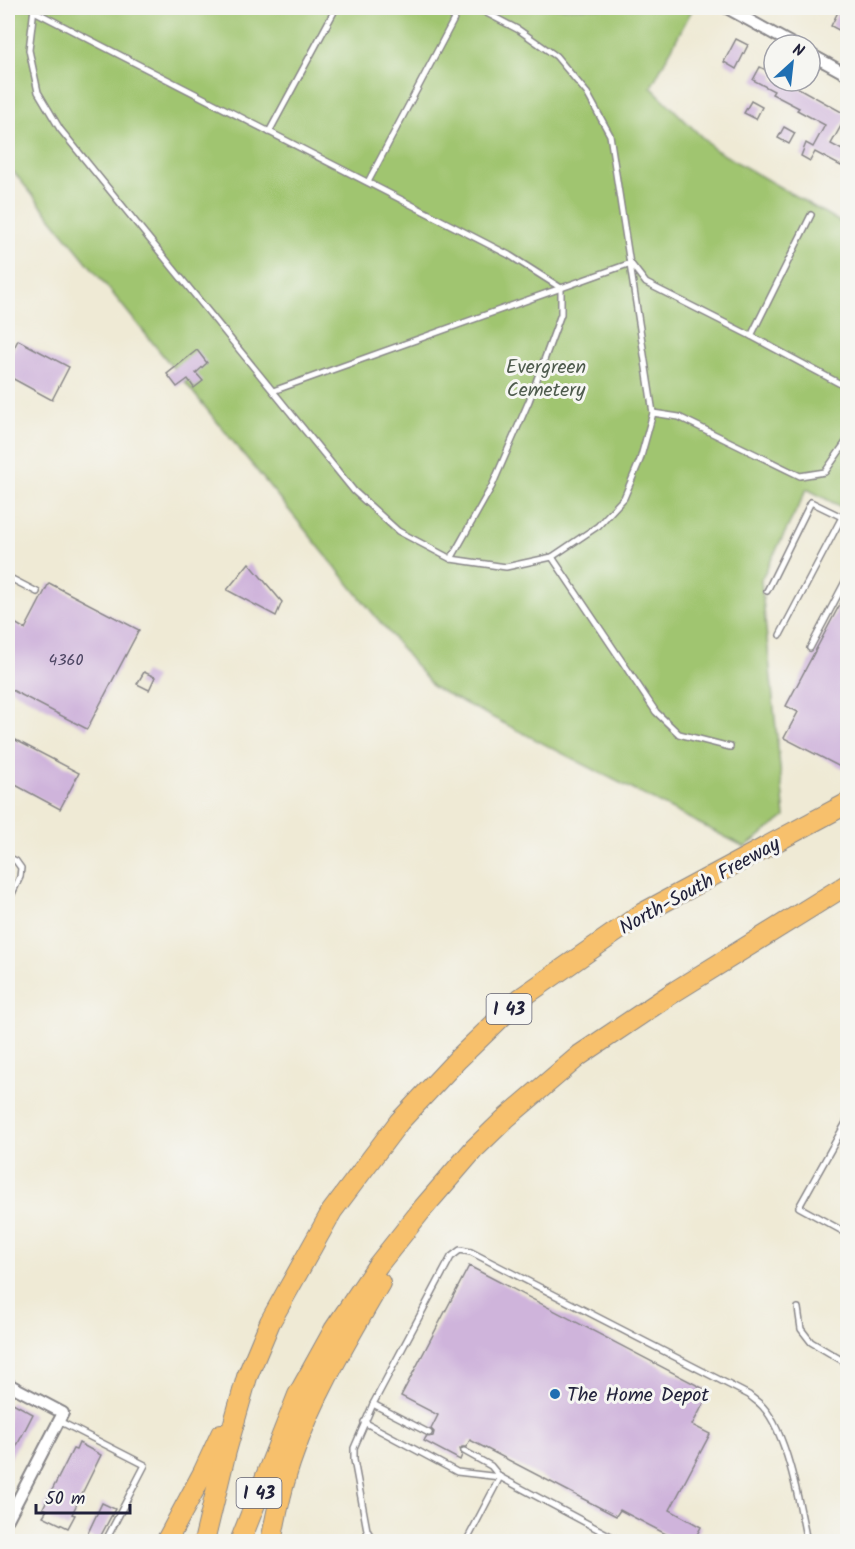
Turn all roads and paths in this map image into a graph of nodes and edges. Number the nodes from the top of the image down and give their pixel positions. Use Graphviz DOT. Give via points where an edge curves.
graph roads {
  1 [pos="336,8"];
  2 [pos="460,8"];
  3 [pos="477,8"];
  4 [pos="727,8"];
  5 [pos="34,9"];
  6 [pos="772,33"];
  7 [pos="822,61"];
  8 [pos="848,75"];
  9 [pos="269,132"];
  10 [pos="368,182"];
  11 [pos="811,215"];
  12 [pos="631,263"];
  13 [pos="561,288"];
  14 [pos="751,336"];
  15 [pos="848,388"];
  16 [pos="273,391"];
  17 [pos="652,413"];
  18 [pos="848,439"];
  19 [pos="845,519"];
  20 [pos="552,556"];
  21 [pos="451,559"];
  22 [pos="848,576"];
  23 [pos="8,577"];
  24 [pos="767,591"];
  25 [pos="37,592"];
  26 [pos="780,635"];
  27 [pos="810,648"];
  28 [pos="730,747"];
  29 [pos="848,803"];
  30 [pos="8,857"];
  31 [pos="848,884"];
  32 [pos="8,902"];
  33 [pos="848,1119"];
  34 [pos="424,1207"];
  35 [pos="848,1234"];
  36 [pos="798,1308"];
  37 [pos="848,1364"];
  38 [pos="248,1377"];
  39 [pos="8,1384"];
  40 [pos="373,1404"];
  41 [pos="61,1417"];
  42 [pos="364,1422"];
  43 [pos="429,1433"];
  44 [pos="464,1451"];
  45 [pos="500,1477"];
  46 [pos="8,1519"];
  47 [pos="105,1542"];
  48 [pos="166,1542"];
  49 [pos="204,1542"];
  50 [pos="240,1542"];
  51 [pos="271,1542"];
  52 [pos="374,1542"];
  53 [pos="466,1542"];
  54 [pos="622,1542"];
  55 [pos="807,1542"];
  1 -- 9 [label="lane"];
  2 -- 10 [label="lane"];
  3 -- 12 [label="lane" via="519,30 556,56 587,93 610,135"];
  4 -- 6 [label="street"];
  5 -- 9 [label="lane"];
  5 -- 16 [label="lane" via="30,50 38,92 60,129"];
  7 -- 8 [label="street"];
  9 -- 10 [label="lane"];
  10 -- 13 [label="lane" via="509,255"];
  11 -- 14 [label="lane"];
  12 -- 13 [label="lane"];
  12 -- 14 [label="lane" via="646,283"];
  12 -- 17 [label="lane"];
  13 -- 16 [label="lane"];
  13 -- 21 [label="lane" via="561,314 529,401 492,486"];
  14 -- 15 [label="lane"];
  16 -- 21 [label="lane" via="354,491 398,531"];
  17 -- 18 [label="lane" via="679,417 800,476 825,472"];
  17 -- 20 [label="lane" via="640,460 624,498 598,526"];
  19 -- 24 [label="lane" via="811,502"];
  19 -- 26 [label="lane"];
  20 -- 21 [label="lane" via="506,567"];
  20 -- 28 [label="lane" via="656,712 679,734"];
  22 -- 27 [label="lane"];
  23 -- 25 [label="lane"];
  29 -- 38 [label="highway, North-South Freeway / I 43" via="643,913 521,998 399,1122 332,1211 270,1322"];
  30 -- 32 [label="lane" via="21,868"];
  31 -- 34 [label="highway, I 43" via="580,1055 504,1119"];
  33 -- 35 [label="lane" via="799,1207"];
  34 -- 50 [label="highway, I 43" via="334,1330 298,1395"];
  34 -- 51 [label="highway" via="342,1348 307,1420 288,1470"];
  36 -- 37 [label="lane" via="801,1329 811,1342"];
  38 -- 48 [label="highway"];
  38 -- 49 [label="highway, North-South Freeway / I 43"];
  39 -- 41 [label="street"];
  40 -- 42 [label="lane"];
  40 -- 43 [label="lane"];
  40 -- 55 [label="lane" via="451,1257 460,1250 471,1252 749,1395 763,1407 782,1441"];
  41 -- 46 [label="street"];
  41 -- 47 [label="lane" via="145,1465"];
  42 -- 45 [label="lane" via="457,1472"];
  42 -- 52 [label="lane" via="354,1448 354,1460 367,1530"];
  44 -- 45 [label="lane" via="491,1466"];
  45 -- 53 [label="lane"];
  45 -- 54 [label="lane"];
}
